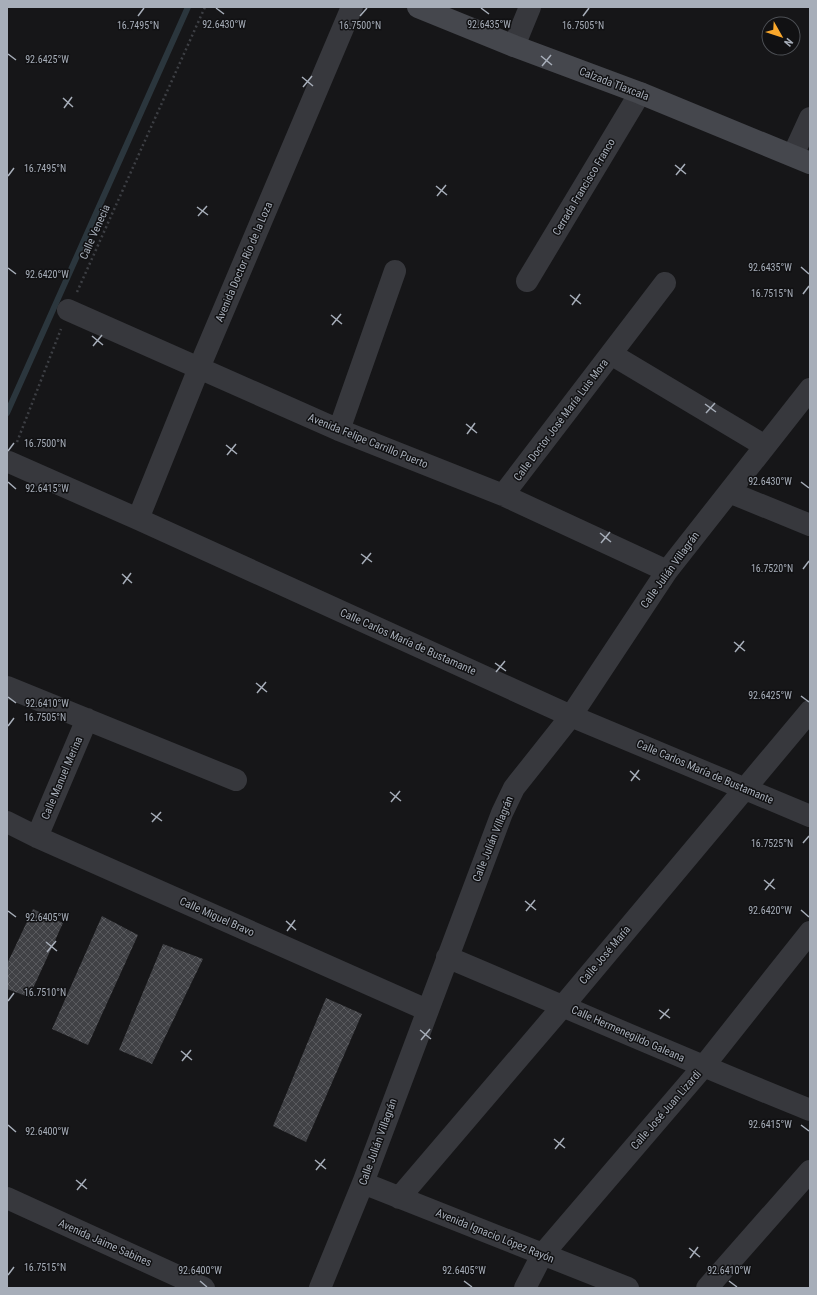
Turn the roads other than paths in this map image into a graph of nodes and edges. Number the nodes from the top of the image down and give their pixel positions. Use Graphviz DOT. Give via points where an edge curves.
graph roads {
  1 [pos="352,7"];
  2 [pos="418,7"];
  3 [pos="530,7"];
  4 [pos="514,46"];
  5 [pos="640,93"];
  6 [pos="810,118"];
  7 [pos="801,159"];
  8 [pos="395,271"];
  9 [pos="527,281"];
  10 [pos="665,283"];
  11 [pos="68,310"];
  12 [pos="611,354"];
  13 [pos="199,368"];
  14 [pos="810,389"];
  15 [pos="339,430"];
  16 [pos="765,446"];
  17 [pos="9,462"];
  18 [pos="729,492"];
  19 [pos="503,495"];
  20 [pos="138,519"];
  21 [pos="808,521"];
  22 [pos="667,571"];
  23 [pos="7,687"];
  24 [pos="810,711"];
  25 [pos="571,716"];
  26 [pos="87,720"];
  27 [pos="236,780"];
  28 [pos="744,789"];
  29 [pos="810,816"];
  30 [pos="7,822"];
  31 [pos="38,837"];
  32 [pos="810,932"];
  33 [pos="447,957"];
  34 [pos="563,1006"];
  35 [pos="427,1010"];
  36 [pos="703,1067"];
  37 [pos="810,1110"];
  38 [pos="810,1171"];
  39 [pos="363,1183"];
  40 [pos="7,1198"];
  41 [pos="399,1198"];
  42 [pos="542,1255"];
  43 [pos="204,1288"];
  44 [pos="320,1288"];
  45 [pos="524,1288"];
  46 [pos="628,1288"];
  47 [pos="707,1288"];
  1 -- 13 [label="street, Avenida Doctor Río de la Loza"];
  2 -- 4 [label="main road, Calzada Tlaxcala"];
  3 -- 4 [label="street"];
  4 -- 5 [label="main road, Calzada Tlaxcala"];
  5 -- 7 [label="main road, Calzada Tlaxcala"];
  5 -- 9 [label="street, Cerrada Francisco Franco"];
  6 -- 7 [label="street"];
  8 -- 15 [label="street"];
  10 -- 12 [label="street"];
  11 -- 13 [label="street, Avenida Felipe Carrillo Puerto"];
  12 -- 16 [label="street, Calle Doctor José María Luis Mora"];
  12 -- 19 [label="street, Calle Doctor José María Luis Mora"];
  13 -- 15 [label="street, Avenida Felipe Carrillo Puerto"];
  13 -- 20 [label="street, Avenida Doctor Río de la Loza"];
  14 -- 16 [label="street, Calle Julián Villagrán"];
  15 -- 19 [label="street, Avenida Felipe Carrillo Puerto"];
  16 -- 18 [label="street, Calle Julián Villagrán"];
  17 -- 20 [label="street, Calle Carlos María de Bustamante"];
  18 -- 21 [label="street"];
  18 -- 22 [label="street, Calle Julián Villagrán"];
  19 -- 22 [label="street, Avenida Felipe Carrillo Puerto"];
  20 -- 25 [label="street, Calle Carlos María de Bustamante"];
  22 -- 25 [label="street, Calle Julián Villagrán"];
  23 -- 26 [label="street"];
  24 -- 28 [label="street, Calle José María"];
  25 -- 28 [label="street, Calle Carlos María de Bustamante"];
  25 -- 33 [label="street, Calle Julián Villagrán" via="514,788 507,801"];
  26 -- 27 [label="street"];
  26 -- 31 [label="street, Calle Manuel Merina"];
  28 -- 29 [label="street, Calle Carlos María de Bustamante"];
  28 -- 34 [label="street, Calle José María"];
  30 -- 31 [label="street, Calle Miguel Bravo"];
  31 -- 35 [label="street, Calle Miguel Bravo"];
  32 -- 36 [label="street, Calle José Juan Lizardi"];
  33 -- 34 [label="street, Calle Hermenegildo Galeana"];
  33 -- 35 [label="street, Calle Julián Villagrán"];
  34 -- 36 [label="street, Calle Hermenegildo Galeana"];
  34 -- 41 [label="street, Calle José María"];
  35 -- 39 [label="street, Calle Julián Villagrán"];
  36 -- 37 [label="street, Calle Hermenegildo Galeana"];
  36 -- 42 [label="street, Calle José Juan Lizardi"];
  38 -- 47 [label="street"];
  39 -- 41 [label="street, Avenida Ignacio López Rayón"];
  39 -- 44 [label="street, Calle Julián Villagrán"];
  40 -- 43 [label="street, Avenida Jaime Sabines"];
  41 -- 42 [label="street, Avenida Ignacio López Rayón"];
  42 -- 45 [label="street, Calle José Juan Lizardi"];
  42 -- 46 [label="street, Avenida Ignacio López Rayón"];
}
